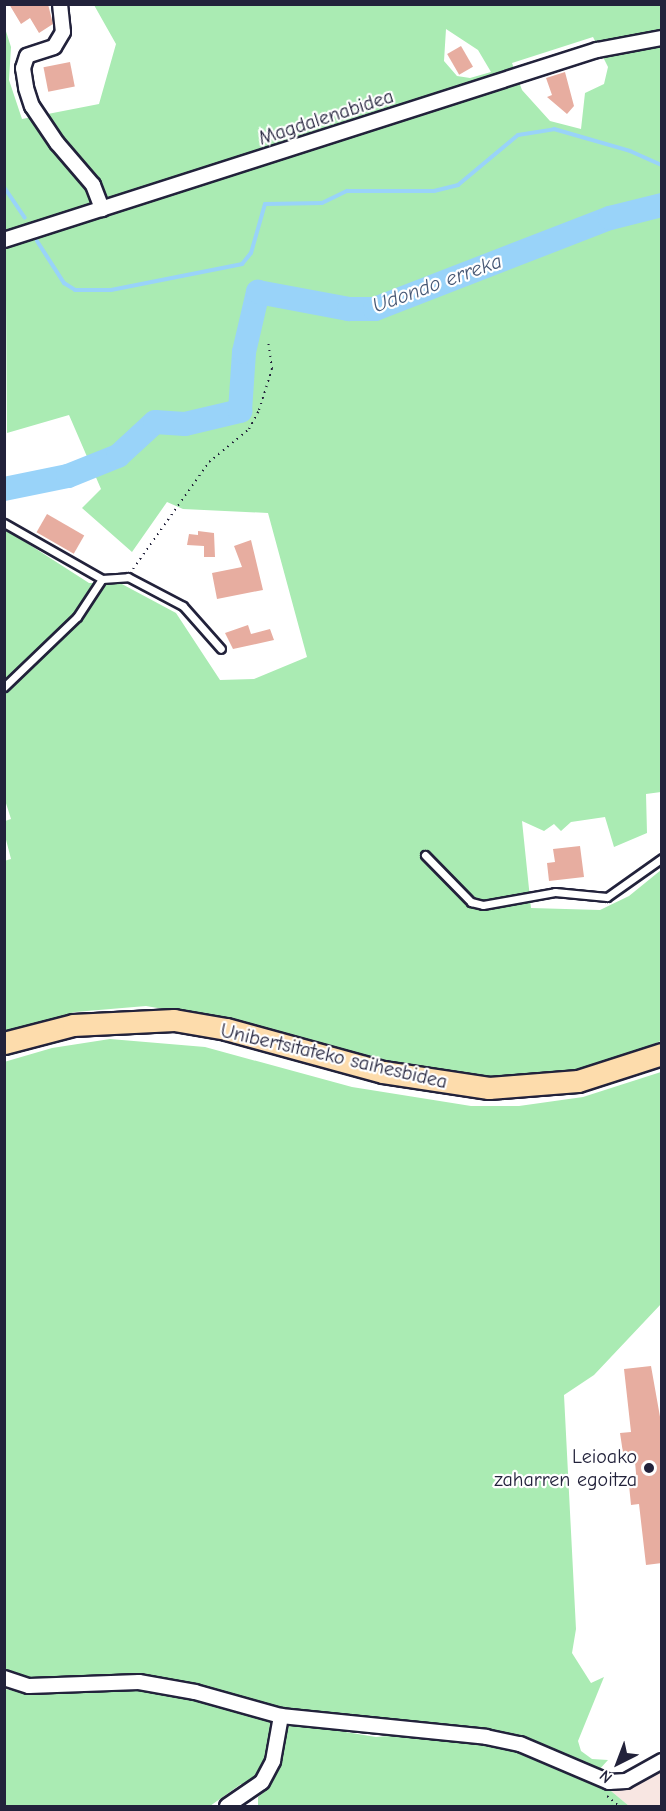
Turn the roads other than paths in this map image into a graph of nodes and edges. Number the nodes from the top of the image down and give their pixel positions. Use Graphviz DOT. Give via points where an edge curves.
graph roads {
  1 [pos="60,4"];
  2 [pos="662,38"];
  3 [pos="102,209"];
  4 [pos="4,240"];
  5 [pos="4,523"];
  6 [pos="102,579"];
  7 [pos="221,649"];
  8 [pos="4,687"];
  9 [pos="425,855"];
  10 [pos="662,858"];
  11 [pos="4,1043"];
  12 [pos="662,1054"];
  13 [pos="4,1055"];
  14 [pos="662,1066"];
  15 [pos="4,1678"];
  16 [pos="281,1716"];
  17 [pos="662,1761"];
  18 [pos="227,1806"];
  1 -- 3 [label="street" via="63,32 54,47 27,56 23,68 26,88 32,106 93,185"];
  2 -- 3 [label="street, Magdalenabidea" via="597,50"];
  3 -- 4 [label="street, Magdalenabidea"];
  5 -- 6 [label="lane"];
  6 -- 7 [label="lane" via="128,577 183,606"];
  6 -- 8 [label="lane" via="76,617"];
  9 -- 10 [label="lane" via="471,902 483,905 555,892 607,897"];
  11 -- 12 [label="main road, Unibertsitateko saihesbidea" via="73,1025 174,1020 226,1029 383,1072 489,1088 578,1082"];
  13 -- 14 [label="main road, Unibertsitateko saihesbidea" via="73,1036 162,1030 224,1040 411,1087 465,1097 526,1099 591,1090"];
  15 -- 16 [label="street" via="29,1686 139,1682 195,1692"];
  16 -- 17 [label="street" via="520,1744 609,1782 626,1781"];
  16 -- 18 [label="street" via="273,1761 262,1782"];
}
